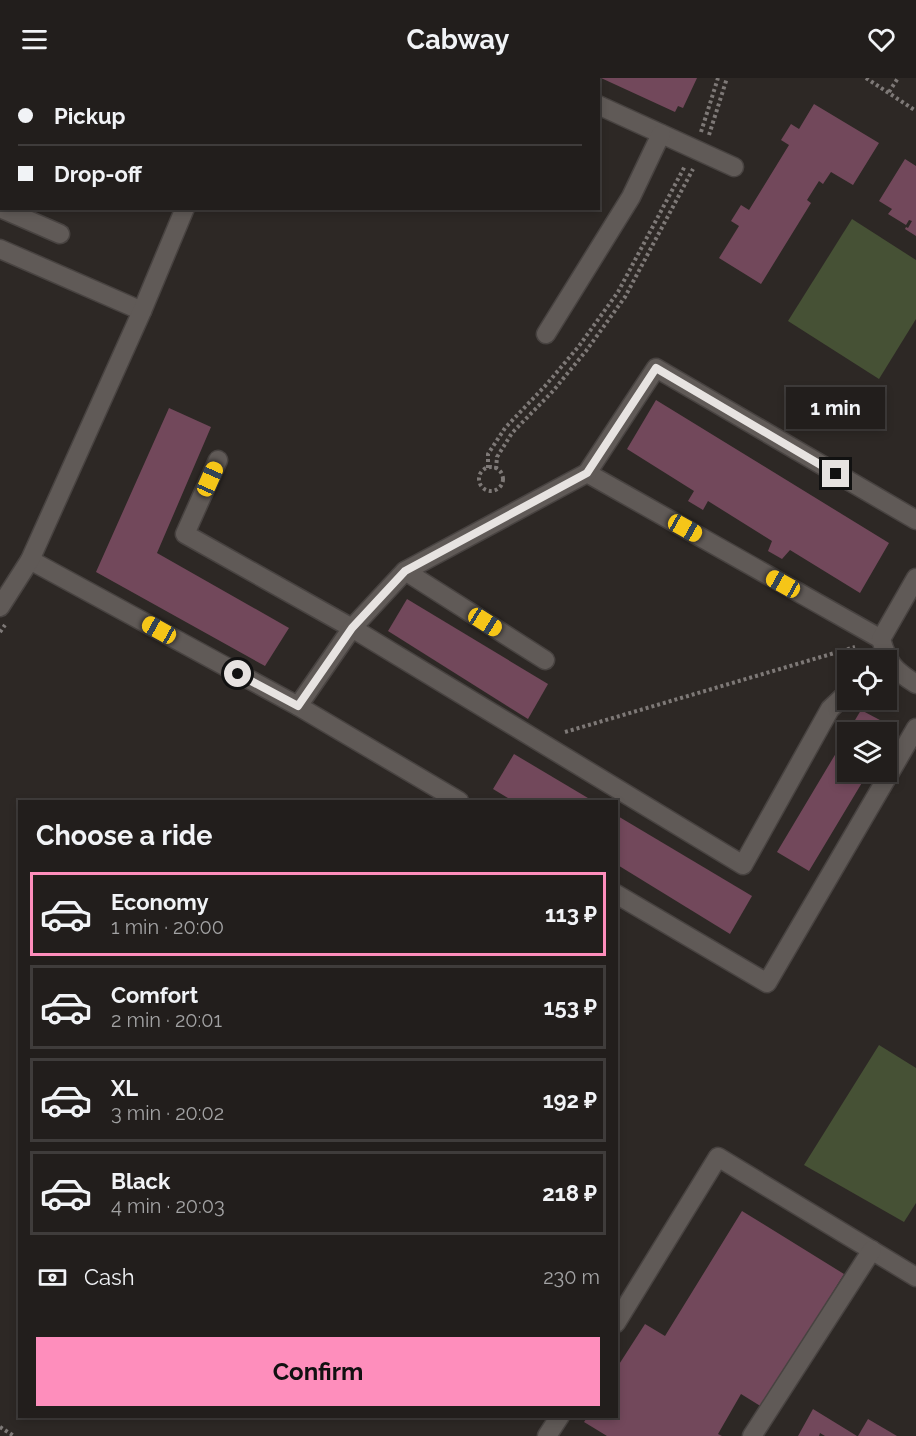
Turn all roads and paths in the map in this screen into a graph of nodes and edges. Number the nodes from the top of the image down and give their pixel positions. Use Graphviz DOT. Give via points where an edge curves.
graph roads {
  1 [pos="718,78"];
  2 [pos="727,78"];
  3 [pos="866,78"];
  4 [pos="898,78"];
  5 [pos="889,92"];
  6 [pos="600,106"];
  7 [pos="916,111"];
  8 [pos="661,134"];
  9 [pos="698,151"];
  10 [pos="734,167"];
  11 [pos="5,210"];
  12 [pos="184,210"];
  13 [pos="60,234"];
  14 [pos="0,249"];
  15 [pos="142,311"];
  16 [pos="546,334"];
  17 [pos="218,460"];
  18 [pos="488,468"];
  19 [pos="496,469"];
  20 [pos="587,473"];
  21 [pos="916,520"];
  22 [pos="30,560"];
  23 [pos="405,571"];
  24 [pos="916,578"];
  25 [pos="0,607"];
  26 [pos="352,628"];
  27 [pos="881,639"];
  28 [pos="884,650"];
  29 [pos="545,660"];
  30 [pos="897,671"];
  31 [pos="916,684"];
  32 [pos="837,702"];
  33 [pos="298,706"];
  34 [pos="916,729"];
  35 [pos="565,732"];
  36 [pos="457,800"];
  37 [pos="618,895"];
  38 [pos="872,1250"];
  39 [pos="916,1277"];
  40 [pos="618,1320"];
  41 [pos="559,1418"];
  42 [pos="0,1427"];
  43 [pos="14,1436"];
  44 [pos="547,1436"];
  45 [pos="752,1436"];
  1 -- 9 [label="path"];
  2 -- 9 [label="path"];
  3 -- 5 [label="path"];
  4 -- 5 [label="path"];
  5 -- 7 [label="path"];
  6 -- 8 [label="street"];
  8 -- 9 [label="street"];
  8 -- 16 [label="street" via="631,197"];
  9 -- 10 [label="street"];
  9 -- 18 [label="path" via="618,292 579,346 505,428 488,454"];
  9 -- 19 [label="path" via="625,297 553,391 512,433 496,457"];
  11 -- 13 [label="street"];
  12 -- 15 [label="street"];
  14 -- 15 [label="street"];
  15 -- 22 [label="street"];
  17 -- 26 [label="street" via="185,534"];
  18 -- 19 [label="path"];
  18 -- 19 [label="path" via="480,480 489,491 502,484 503,476"];
  20 -- 21 [label="street" via="656,368"];
  20 -- 23 [label="street"];
  20 -- 27 [label="street"];
  22 -- 25 [label="street"];
  22 -- 33 [label="street"];
  23 -- 26 [label="street"];
  23 -- 29 [label="street"];
  24 -- 27 [label="street"];
  26 -- 32 [label="street" via="743,865"];
  26 -- 33 [label="street"];
  27 -- 28 [label="street"];
  27 -- 35 [label="path"];
  30 -- 31 [label="street"];
  33 -- 36 [label="street"];
  34 -- 37 [label="street" via="767,983"];
  38 -- 39 [label="street"];
  38 -- 40 [label="street" via="718,1157"];
  38 -- 45 [label="street"];
  41 -- 44 [label="street"];
  42 -- 43 [label="path"];
}
